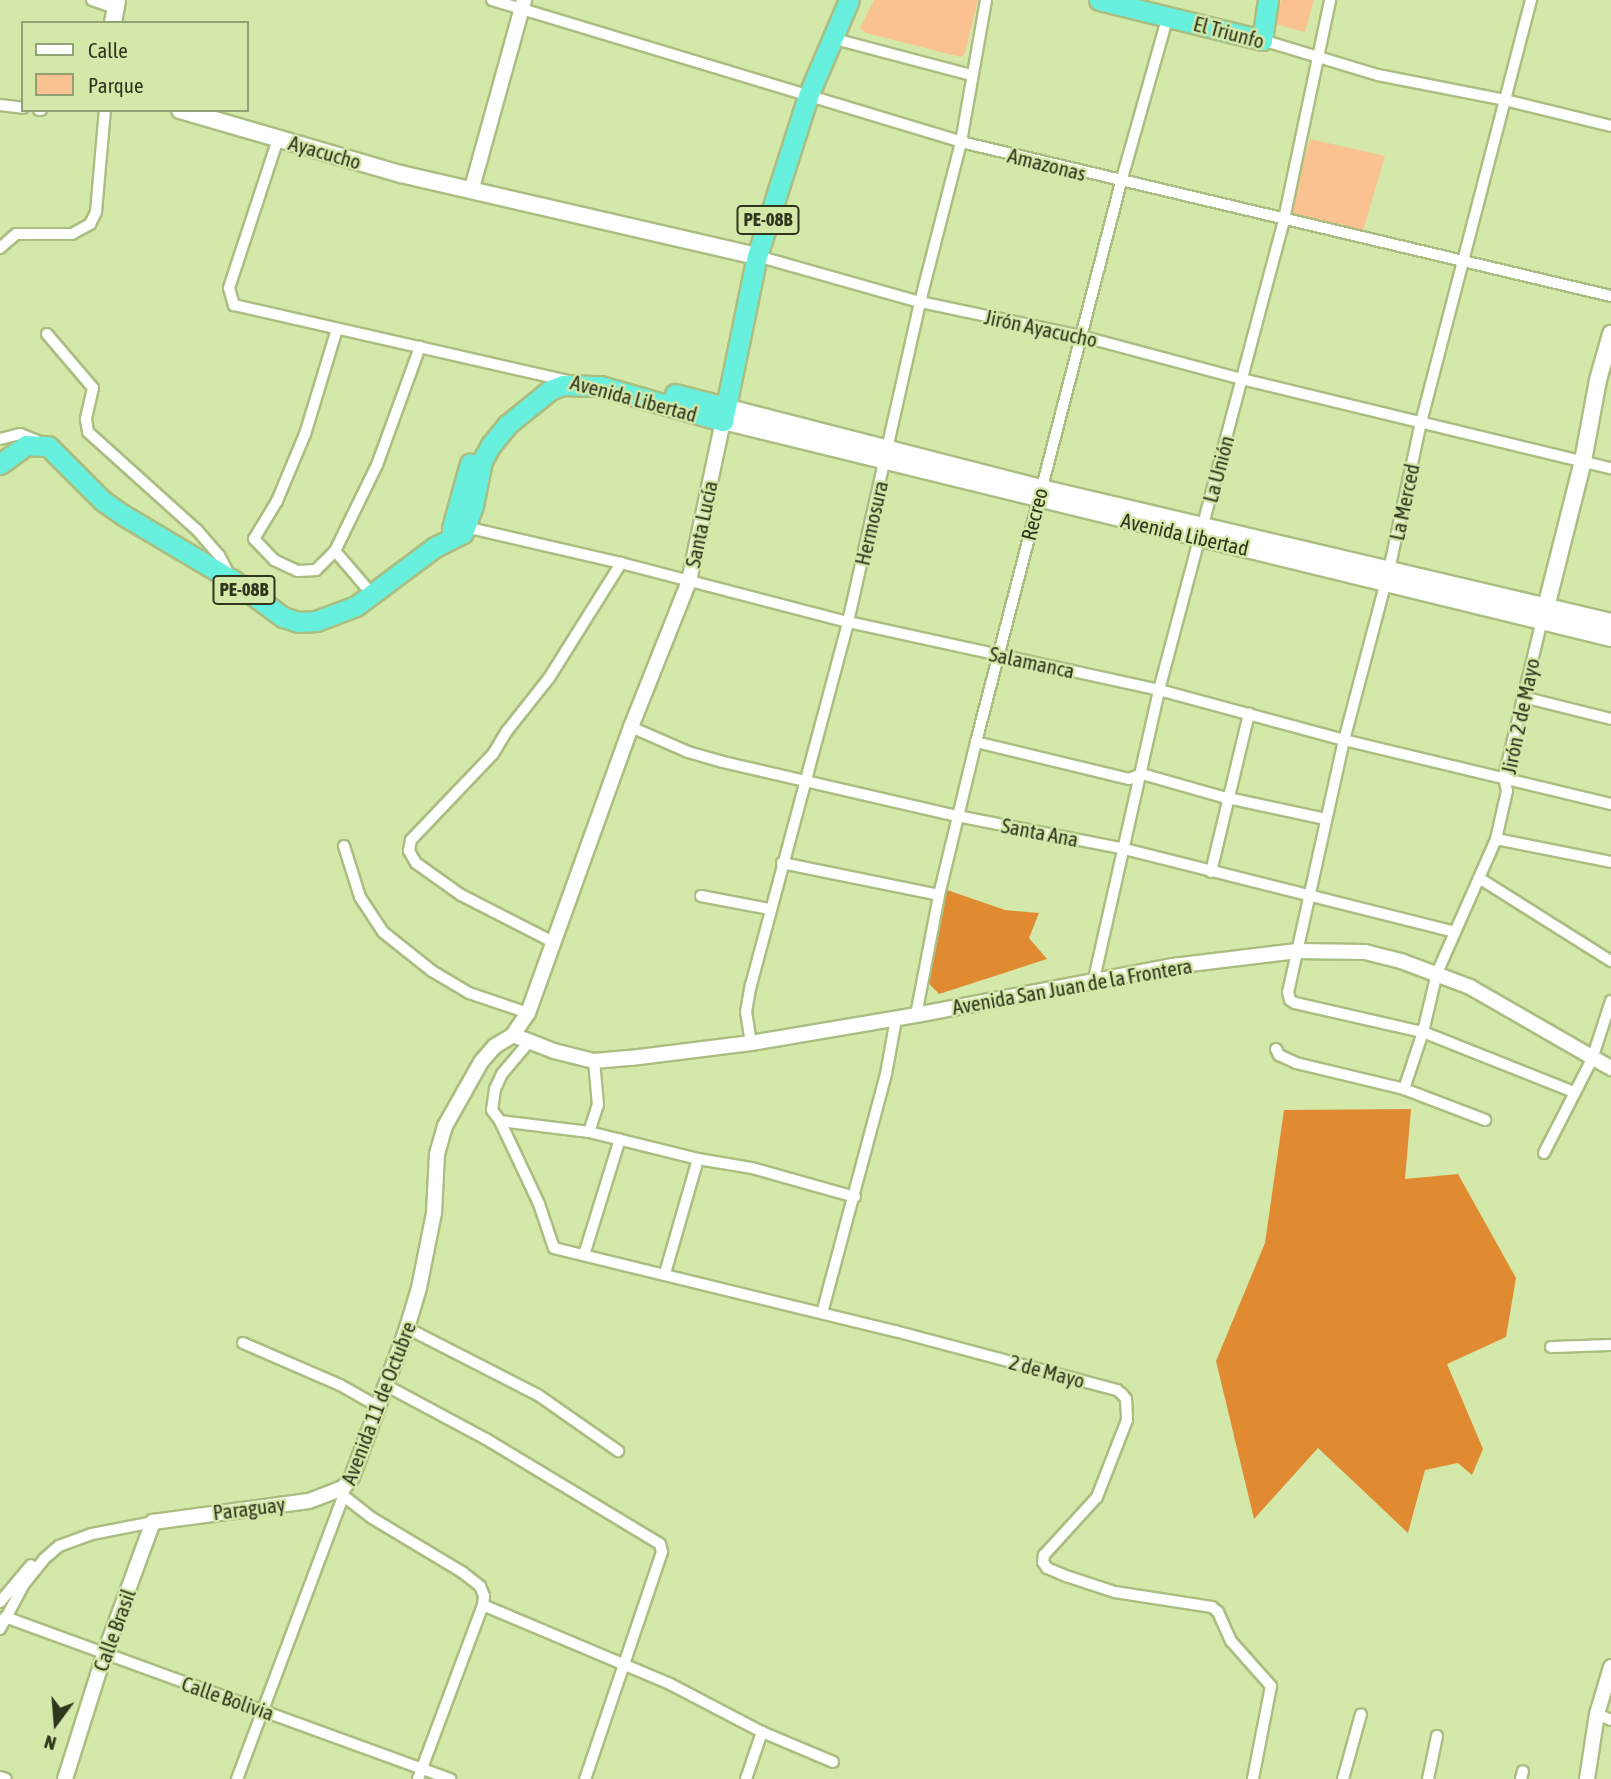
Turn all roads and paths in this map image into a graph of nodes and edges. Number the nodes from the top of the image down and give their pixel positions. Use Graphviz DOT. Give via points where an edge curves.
graph roads {
  1 [pos="92,0"];
  2 [pos="492,0"];
  3 [pos="849,0"];
  4 [pos="986,0"];
  5 [pos="1099,0"];
  6 [pos="1268,0"];
  7 [pos="1330,0"];
  8 [pos="1531,0"];
  9 [pos="522,4"];
  10 [pos="115,10"];
  11 [pos="1168,16"];
  12 [pos="831,38"];
  13 [pos="1262,40"];
  14 [pos="1318,56"];
  15 [pos="971,75"];
  16 [pos="808,96"];
  17 [pos="1505,100"];
  18 [pos="0,105"];
  19 [pos="21,108"];
  20 [pos="105,112"];
  21 [pos="187,112"];
  22 [pos="1611,126"];
  23 [pos="278,139"];
  24 [pos="961,142"];
  25 [pos="1121,183"];
  26 [pos="472,188"];
  27 [pos="1284,219"];
  28 [pos="0,248"];
  29 [pos="757,257"];
  30 [pos="1463,260"];
  31 [pos="1611,296"];
  32 [pos="920,302"];
  33 [pos="337,329"];
  34 [pos="47,334"];
  35 [pos="1611,334"];
  36 [pos="1081,336"];
  37 [pos="419,347"];
  38 [pos="552,377"];
  39 [pos="1242,379"];
  40 [pos="581,384"];
  41 [pos="724,414"];
  42 [pos="1421,422"];
  43 [pos="0,439"];
  44 [pos="48,446"];
  45 [pos="887,456"];
  46 [pos="1583,461"];
  47 [pos="0,464"];
  48 [pos="1611,468"];
  49 [pos="1039,494"];
  50 [pos="457,529"];
  51 [pos="1202,532"];
  52 [pos="335,551"];
  53 [pos="621,563"];
  54 [pos="1388,576"];
  55 [pos="231,579"];
  56 [pos="689,580"];
  57 [pos="371,593"];
  58 [pos="1544,612"];
  59 [pos="848,622"];
  60 [pos="1611,622"];
  61 [pos="1611,638"];
  62 [pos="999,655"];
  63 [pos="1159,690"];
  64 [pos="1523,697"];
  65 [pos="1249,714"];
  66 [pos="1611,719"];
  67 [pos="631,727"];
  68 [pos="1344,740"];
  69 [pos="976,742"];
  70 [pos="1142,774"];
  71 [pos="1504,777"];
  72 [pos="806,780"];
  73 [pos="1229,796"];
  74 [pos="1611,804"];
  75 [pos="957,816"];
  76 [pos="1326,819"];
  77 [pos="1496,839"];
  78 [pos="344,846"];
  79 [pos="1125,849"];
  80 [pos="1611,862"];
  81 [pos="782,863"];
  82 [pos="1211,872"];
  83 [pos="1479,878"];
  84 [pos="1309,894"];
  85 [pos="939,895"];
  86 [pos="701,896"];
  87 [pos="769,909"];
  88 [pos="1452,932"];
  89 [pos="555,943"];
  90 [pos="1297,951"];
  91 [pos="1611,961"];
  92 [pos="1437,973"];
  93 [pos="1094,979"];
  94 [pos="1611,1001"];
  95 [pos="528,1013"];
  96 [pos="916,1015"];
  97 [pos="896,1019"];
  98 [pos="1423,1032"];
  99 [pos="513,1035"];
  100 [pos="529,1042"];
  101 [pos="751,1043"];
  102 [pos="1276,1049"];
  103 [pos="1592,1059"];
  104 [pos="594,1061"];
  105 [pos="1611,1068"];
  106 [pos="1404,1089"];
  107 [pos="1574,1091"];
  108 [pos="1485,1120"];
  109 [pos="500,1121"];
  110 [pos="589,1132"];
  111 [pos="620,1139"];
  112 [pos="1544,1153"];
  113 [pos="698,1159"];
  114 [pos="855,1197"];
  115 [pos="584,1255"];
  116 [pos="665,1273"];
  117 [pos="822,1313"];
  118 [pos="407,1328"];
  119 [pos="243,1343"];
  120 [pos="1611,1345"];
  121 [pos="1550,1347"];
  122 [pos="387,1386"];
  123 [pos="379,1407"];
  124 [pos="618,1451"];
  125 [pos="344,1492"];
  126 [pos="153,1522"];
  127 [pos="60,1546"];
  128 [pos="0,1602"];
  129 [pos="484,1605"];
  130 [pos="5,1617"];
  131 [pos="0,1629"];
  132 [pos="104,1655"];
  133 [pos="622,1664"];
  134 [pos="1611,1667"];
  135 [pos="262,1710"];
  136 [pos="1361,1714"];
  137 [pos="1597,1714"];
  138 [pos="1611,1720"];
  139 [pos="762,1732"];
  140 [pos="1437,1736"];
  141 [pos="833,1762"];
  142 [pos="419,1774"];
  143 [pos="0,1777"];
  144 [pos="6,1779"];
  145 [pos="65,1779"];
  146 [pos="237,1779"];
  147 [pos="450,1779"];
  148 [pos="585,1779"];
  149 [pos="746,1779"];
  150 [pos="1253,1779"];
  151 [pos="1343,1779"];
  152 [pos="1427,1779"];
  153 [pos="1587,1779"];
  1 -- 10 [label="street"];
  2 -- 9 [label="street, Amazonas"];
  3 -- 12 [label="highway, Santa Lucía / PE-08B"];
  4 -- 15 [label="street, Hermosura"];
  5 -- 11 [label="highway, El Triunfo"];
  6 -- 13 [label="highway"];
  7 -- 14 [label="street, La Unión"];
  8 -- 17 [label="street, La Merced"];
  9 -- 16 [label="street, Amazonas"];
  9 -- 26 [label="street"];
  11 -- 13 [label="highway, El Triunfo"];
  11 -- 25 [label="street, Recreo"];
  12 -- 15 [label="street"];
  12 -- 16 [label="highway, Santa Lucía / PE-08B"];
  13 -- 14 [label="street, El Triunfo"];
  14 -- 17 [label="street, El Triunfo" via="1378,75"];
  14 -- 27 [label="street, La Unión"];
  15 -- 24 [label="street, Hermosura"];
  16 -- 24 [label="street, Amazonas"];
  16 -- 29 [label="highway, Santa Lucía / PE-08B"];
  17 -- 22 [label="street, El Triunfo"];
  17 -- 30 [label="street, La Merced"];
  18 -- 19 [label="street"];
  20 -- 28 [label="street" via="96,212 90,224 72,234 16,234"];
  21 -- 23 [label="main road, Ayacucho"];
  23 -- 26 [label="main road, Ayacucho" via="401,174"];
  23 -- 33 [label="street" via="229,288 230,301"];
  24 -- 25 [label="street, Amazonas"];
  24 -- 32 [label="street, Hermosura"];
  25 -- 27 [label="street, Amazonas"];
  25 -- 36 [label="street, Recreo"];
  26 -- 29 [label="main road, Jirón Ayacucho"];
  27 -- 30 [label="street, Amazonas"];
  27 -- 39 [label="street, La Unión"];
  29 -- 32 [label="street, Jirón Ayacucho"];
  29 -- 41 [label="highway, Santa Lucía / PE-08B"];
  30 -- 31 [label="street, Amazonas"];
  30 -- 42 [label="street, La Merced"];
  32 -- 36 [label="street, Jirón Ayacucho"];
  32 -- 45 [label="street, Hermosura"];
  33 -- 37 [label="street"];
  33 -- 52 [label="street" via="305,434 277,501 254,539 274,560 298,571 316,570"];
  34 -- 55 [label="street" via="93,388 88,432 197,530 219,555"];
  35 -- 46 [label="main road, Jirón 2 de Mayo"];
  36 -- 39 [label="street, Jirón Ayacucho"];
  36 -- 49 [label="street, Recreo"];
  37 -- 38 [label="street"];
  37 -- 52 [label="street" via="377,465"];
  38 -- 40 [label="street, Avenida Libertad"];
  38 -- 41 [label="highway, Avenida Libertad" via="581,372 600,375"];
  38 -- 50 [label="highway" via="521,398 476,446"];
  39 -- 42 [label="street, Jirón Ayacucho"];
  39 -- 51 [label="street, La Unión"];
  40 -- 41 [label="highway, Avenida Libertad"];
  40 -- 50 [label="highway" via="550,390 507,425 482,461"];
  41 -- 45 [label="main road, Avenida Libertad"];
  41 -- 56 [label="street, Santa Lucía"];
  42 -- 46 [label="street, Jirón Ayacucho"];
  42 -- 54 [label="street, La Merced"];
  43 -- 44 [label="street" via="20,435"];
  44 -- 47 [label="highway" via="26,445"];
  44 -- 55 [label="highway, PE-08B" via="103,501"];
  45 -- 49 [label="main road, Avenida Libertad"];
  45 -- 59 [label="street, Hermosura"];
  46 -- 48 [label="street, Jirón Ayacucho"];
  46 -- 58 [label="main road, Jirón 2 de Mayo"];
  49 -- 51 [label="main road, Avenida Libertad"];
  49 -- 62 [label="street, Recreo"];
  50 -- 53 [label="street, Salamanca"];
  50 -- 57 [label="highway, PE-08B"];
  51 -- 54 [label="main road, Avenida Libertad"];
  51 -- 63 [label="street, La Unión"];
  52 -- 57 [label="street"];
  53 -- 56 [label="street, Salamanca"];
  53 -- 89 [label="street" via="549,678 493,754 411,840 409,851 412,859 461,895"];
  54 -- 58 [label="main road, Avenida Libertad"];
  54 -- 68 [label="street, La Merced"];
  55 -- 57 [label="highway, PE-08B" via="262,604 298,622 333,616"];
  56 -- 59 [label="street, Salamanca"];
  56 -- 67 [label="street, Santa Lucía"];
  58 -- 60 [label="main road, Avenida Libertad"];
  58 -- 61 [label="main road, Avenida Libertad"];
  58 -- 64 [label="street, Jirón 2 de Mayo"];
  59 -- 62 [label="street, Salamanca"];
  59 -- 72 [label="street, Hermosura"];
  62 -- 63 [label="street, Salamanca"];
  62 -- 69 [label="street, Recreo"];
  63 -- 65 [label="street, Salamanca"];
  63 -- 70 [label="street, La Unión"];
  64 -- 66 [label="street"];
  64 -- 71 [label="street, Jirón 2 de Mayo"];
  65 -- 68 [label="street, Salamanca"];
  65 -- 73 [label="street"];
  67 -- 72 [label="street, Santa Ana" via="688,752"];
  67 -- 89 [label="street, Santa Lucía"];
  68 -- 71 [label="street, Salamanca"];
  68 -- 76 [label="street, La Merced"];
  69 -- 70 [label="street" via="1129,779"];
  69 -- 75 [label="street, Recreo"];
  70 -- 73 [label="street"];
  70 -- 79 [label="street, La Unión"];
  71 -- 74 [label="street, Salamanca"];
  71 -- 77 [label="street, Jirón 2 de Mayo" via="1507,791"];
  72 -- 75 [label="street, Santa Ana"];
  72 -- 81 [label="street, Hermosura"];
  73 -- 76 [label="street"];
  73 -- 82 [label="street"];
  75 -- 79 [label="street, Santa Ana"];
  75 -- 85 [label="street, Recreo"];
  76 -- 84 [label="street, La Merced"];
  77 -- 80 [label="street"];
  77 -- 83 [label="street, Jirón 2 de Mayo"];
  78 -- 95 [label="street" via="360,897 383,932 469,993"];
  79 -- 82 [label="street, Santa Ana"];
  79 -- 93 [label="street, La Unión"];
  81 -- 85 [label="street"];
  81 -- 87 [label="street, Hermosura"];
  82 -- 84 [label="street, Santa Ana"];
  83 -- 88 [label="street, Jirón 2 de Mayo"];
  83 -- 91 [label="street"];
  84 -- 88 [label="street, Santa Ana"];
  84 -- 90 [label="street, La Merced"];
  85 -- 96 [label="street, Recreo"];
  86 -- 87 [label="street"];
  87 -- 101 [label="street, Hermosura" via="746,1012"];
  88 -- 92 [label="street, Jirón 2 de Mayo"];
  89 -- 95 [label="street, Santa Lucía"];
  90 -- 92 [label="street, Avenida San Juan de la Frontera" via="1374,954"];
  90 -- 93 [label="street, Avenida San Juan de la Frontera"];
  90 -- 98 [label="street, La Merced" via="1290,1000"];
  92 -- 98 [label="street, Jirón 2 de Mayo"];
  92 -- 103 [label="street, Avenida San Juan de la Frontera" via="1470,987"];
  93 -- 96 [label="street, Avenida San Juan de la Frontera"];
  94 -- 103 [label="street"];
  95 -- 99 [label="street, Santa Lucía"];
  96 -- 97 [label="street, Avenida San Juan de la Frontera"];
  97 -- 101 [label="street, Avenida San Juan de la Frontera"];
  97 -- 114 [label="street"];
  98 -- 106 [label="street, Jirón 2 de Mayo"];
  98 -- 107 [label="street"];
  99 -- 100 [label="street, Avenida San Juan de la Frontera"];
  99 -- 118 [label="street, Avenida 11 de Octubre" via="481,1062 445,1126 437,1154 428,1249"];
  100 -- 104 [label="street, Avenida San Juan de la Frontera"];
  100 -- 109 [label="street" via="495,1089 492,1110"];
  101 -- 104 [label="street, Avenida San Juan de la Frontera"];
  102 -- 106 [label="street" via="1286,1059 1307,1066"];
  103 -- 105 [label="street, Avenida San Juan de la Frontera"];
  103 -- 107 [label="street"];
  104 -- 110 [label="street" via="598,1105"];
  106 -- 108 [label="street"];
  107 -- 112 [label="street"];
  109 -- 110 [label="street"];
  109 -- 115 [label="street, 2 de Mayo" via="554,1248"];
  110 -- 111 [label="street"];
  111 -- 113 [label="street"];
  111 -- 115 [label="street"];
  113 -- 114 [label="street" via="752,1168"];
  113 -- 116 [label="street"];
  114 -- 117 [label="street"];
  115 -- 116 [label="street, 2 de Mayo"];
  116 -- 117 [label="street, 2 de Mayo"];
  117 -- 150 [label="street, 2 de Mayo" via="1117,1390 1126,1399 1120,1443 1097,1497 1044,1555 1044,1562 1047,1568 1115,1592 1212,1607 1219,1612 1231,1641 1270,1686"];
  118 -- 122 [label="street, Avenida 11 de Octubre"];
  118 -- 124 [label="street" via="538,1395"];
  119 -- 123 [label="street"];
  120 -- 121 [label="street"];
  122 -- 123 [label="street, Avenida 11 de Octubre"];
  122 -- 133 [label="street" via="486,1439 660,1544 662,1552"];
  123 -- 125 [label="street, Avenida 11 de Octubre"];
  125 -- 126 [label="street, Paraguay"];
  125 -- 129 [label="street" via="372,1518 480,1586"];
  125 -- 135 [label="street, Avenida 11 de Octubre"];
  126 -- 127 [label="street" via="92,1534"];
  126 -- 132 [label="street, Calle Brasil"];
  127 -- 128 [label="street" via="37,1560"];
  127 -- 130 [label="street" via="24,1584"];
  129 -- 133 [label="street"];
  129 -- 142 [label="street"];
  130 -- 131 [label="street"];
  130 -- 132 [label="street, Calle Bolivia"];
  132 -- 135 [label="street, Calle Bolivia"];
  132 -- 145 [label="street, Calle Brasil"];
  133 -- 139 [label="street"];
  133 -- 148 [label="street"];
  134 -- 137 [label="street"];
  135 -- 142 [label="street, Calle Bolivia"];
  135 -- 146 [label="street, Avenida 11 de Octubre"];
  136 -- 151 [label="street"];
  137 -- 138 [label="street"];
  137 -- 153 [label="street"];
  139 -- 141 [label="street"];
  139 -- 149 [label="street"];
  140 -- 152 [label="street"];
  142 -- 147 [label="street, Calle Bolivia"];
  143 -- 144 [label="street"];
}
